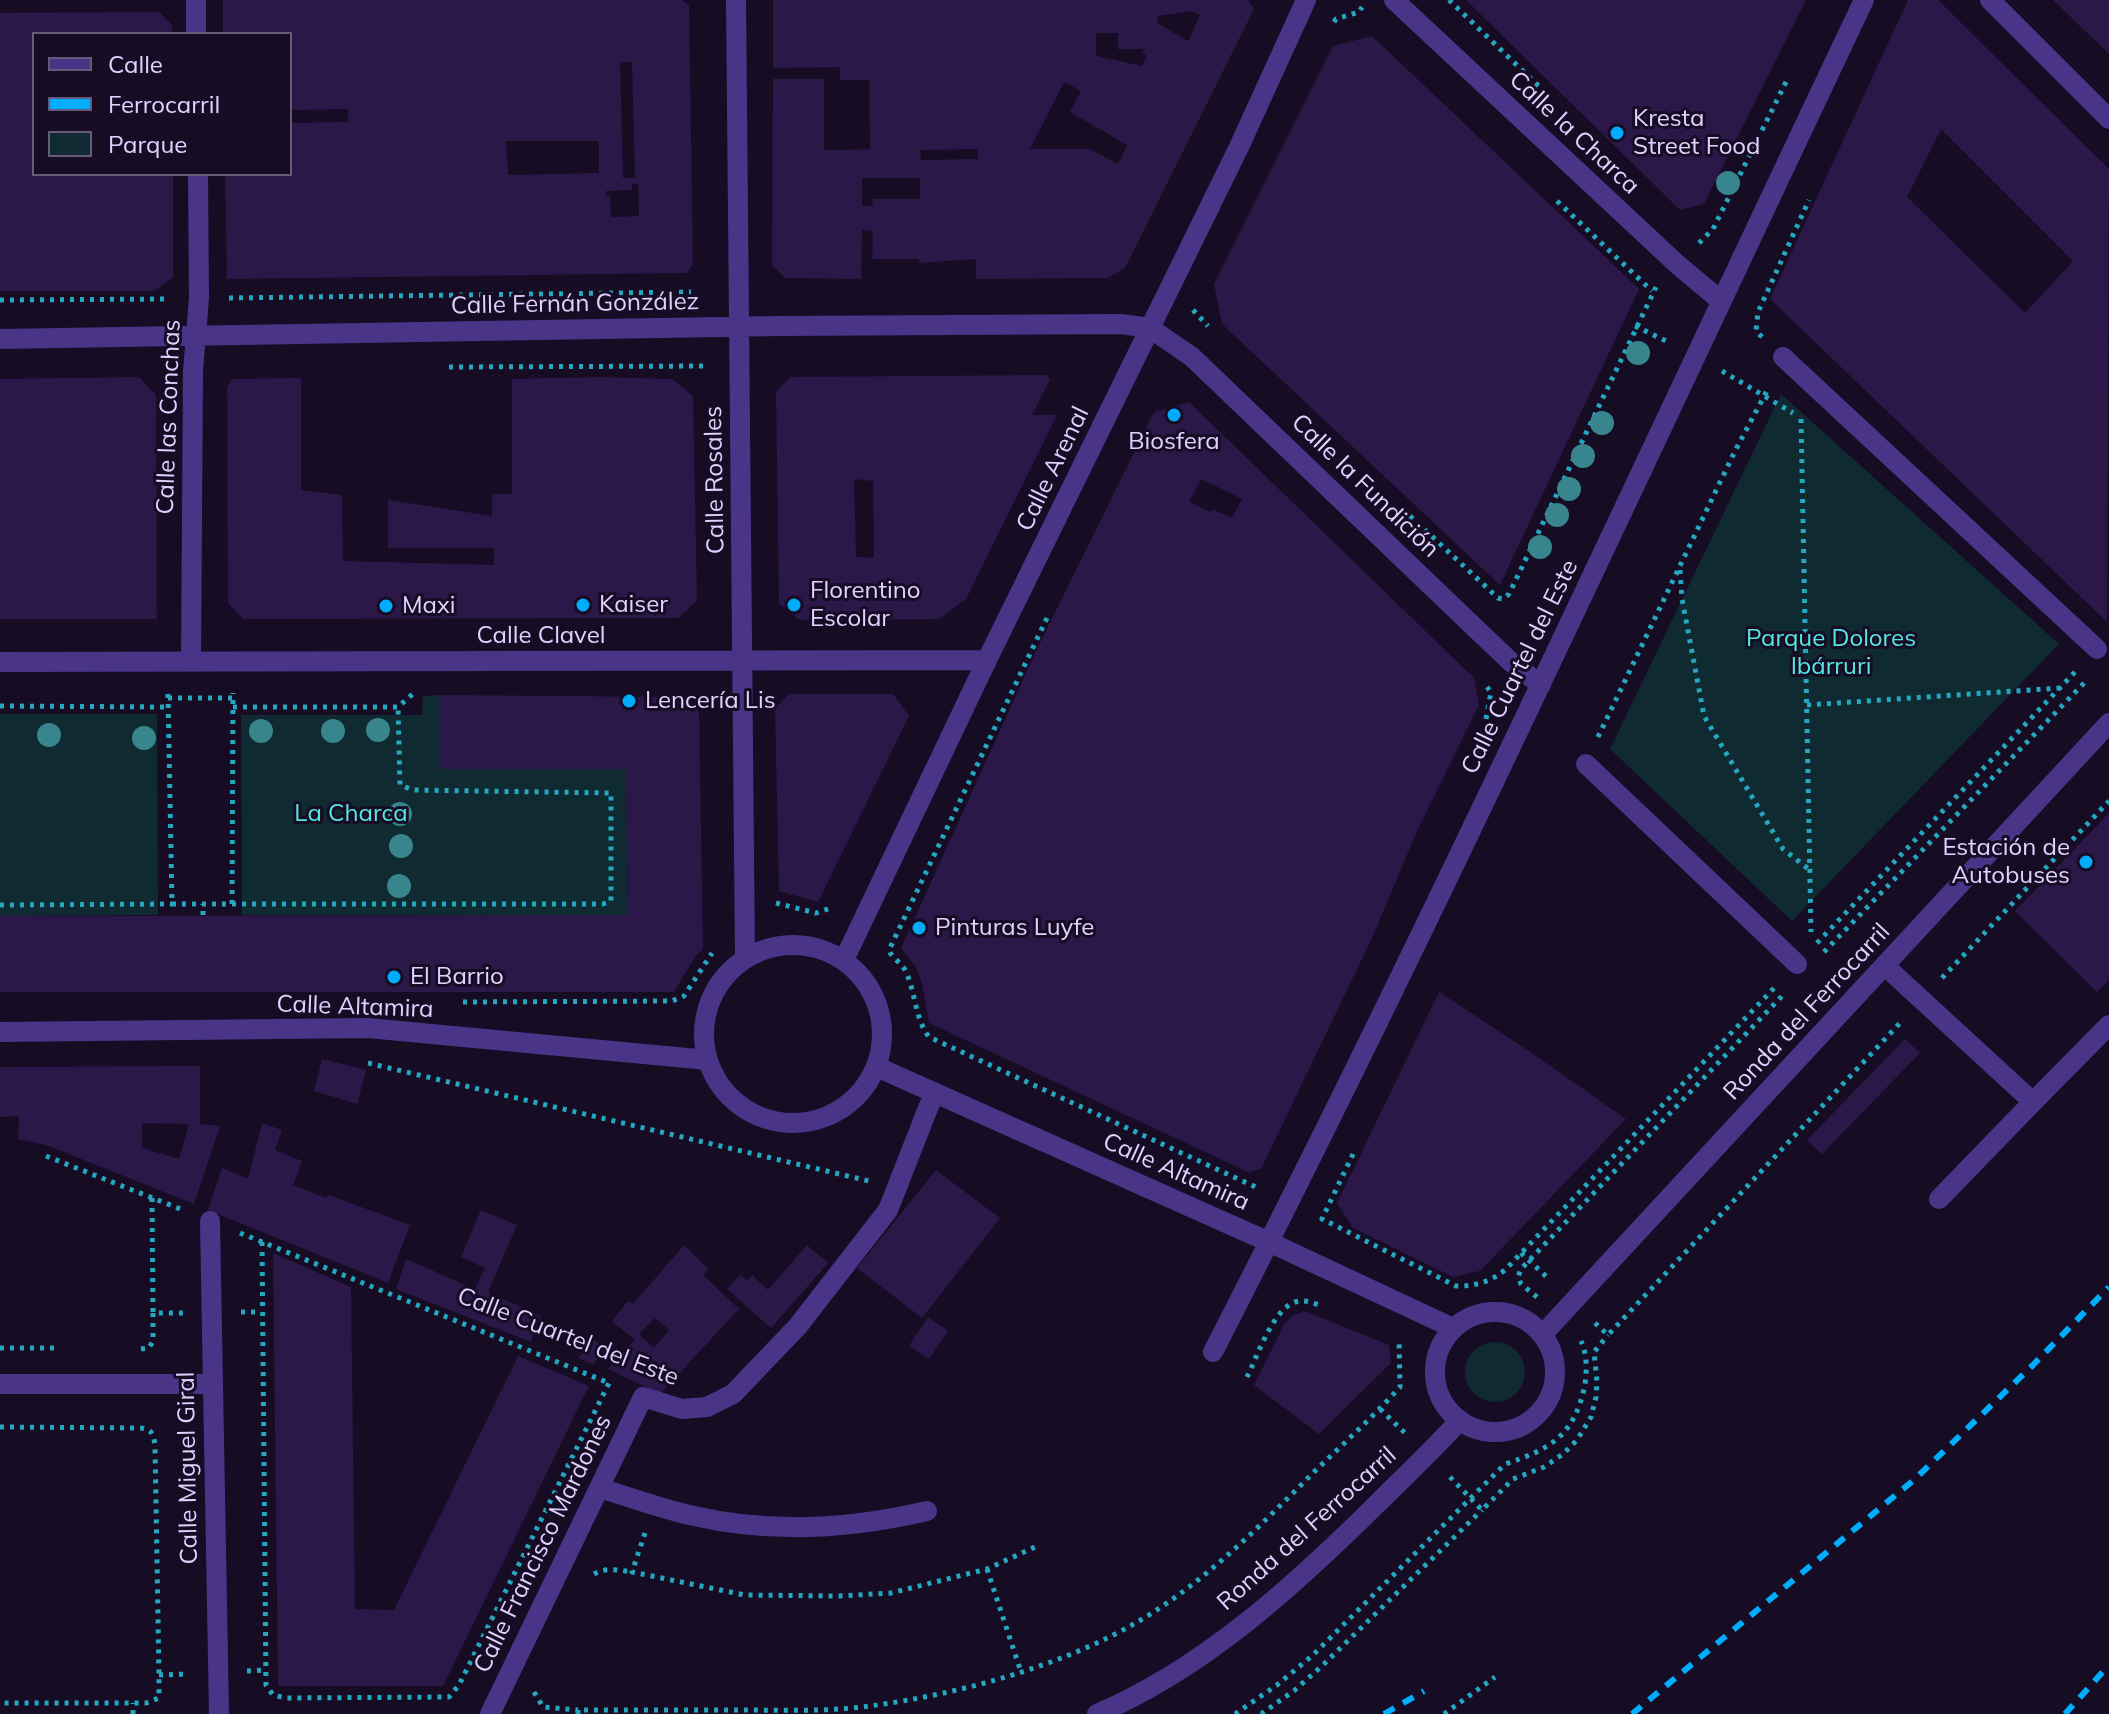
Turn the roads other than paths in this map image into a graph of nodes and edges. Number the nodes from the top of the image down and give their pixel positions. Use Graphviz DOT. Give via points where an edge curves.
graph roads {
  1 [pos="196,0"];
  2 [pos="736,0"];
  3 [pos="1306,0"];
  4 [pos="1394,0"];
  5 [pos="1864,0"];
  6 [pos="1990,0"];
  7 [pos="196,32"];
  8 [pos="2109,119"];
  9 [pos="198,176"];
  10 [pos="1721,301"];
  11 [pos="739,327"];
  12 [pos="1150,328"];
  13 [pos="197,337"];
  14 [pos="0,339"];
  15 [pos="1783,357"];
  16 [pos="2097,649"];
  17 [pos="987,660"];
  18 [pos="191,661"];
  19 [pos="0,662"];
  20 [pos="742,662"];
  21 [pos="1541,685"];
  22 [pos="2109,723"];
  23 [pos="1586,764"];
  24 [pos="1804,957"];
  25 [pos="745,959"];
  26 [pos="844,960"];
  27 [pos="1885,966"];
  28 [pos="2109,1025"];
  29 [pos="0,1032"];
  30 [pos="708,1060"];
  31 [pos="877,1067"];
  32 [pos="934,1093"];
  33 [pos="2033,1102"];
  34 [pos="1939,1199"];
  35 [pos="210,1221"];
  36 [pos="1269,1242"];
  37 [pos="1453,1328"];
  38 [pos="1543,1334"];
  39 [pos="1213,1352"];
  40 [pos="0,1384"];
  41 [pos="212,1384"];
  42 [pos="643,1397"];
  43 [pos="1460,1420"];
  44 [pos="599,1488"];
  45 [pos="927,1511"];
  46 [pos="219,1714"];
  47 [pos="490,1714"];
  48 [pos="1097,1714"];
  1 -- 7 [label="street"];
  2 -- 11 [label="street, Calle Rosales"];
  3 -- 12 [label="street, Calle Arenal"];
  4 -- 10 [label="street, Calle la Charca"];
  5 -- 10 [label="street, Calle Cuartel del Este"];
  6 -- 8 [label="street"];
  9 -- 13 [label="street, Calle las Conchas"];
  10 -- 21 [label="street, Calle Cuartel del Este"];
  11 -- 12 [label="street, Calle Fernán González" via="1106,323"];
  11 -- 13 [label="street, Calle Fernán González"];
  11 -- 20 [label="street, Calle Rosales"];
  12 -- 17 [label="street, Calle Arenal"];
  12 -- 21 [label="street, Calle la Fundición" via="1192,357"];
  13 -- 14 [label="street, Calle Fernán González"];
  13 -- 18 [label="street, Calle las Conchas"];
  15 -- 16 [label="street"];
  17 -- 20 [label="street, Calle Clavel"];
  17 -- 26 [label="street, Calle Arenal"];
  18 -- 19 [label="street, Calle Clavel"];
  18 -- 20 [label="street, Calle Clavel"];
  20 -- 25 [label="street, Calle Rosales"];
  21 -- 36 [label="street, Calle Cuartel del Este"];
  22 -- 27 [label="street, Ronda del Ferrocarril"];
  23 -- 24 [label="street"];
  25 -- 26 [label="street" via="795,944"];
  25 -- 30 [label="street" via="724,978 710,1003 704,1032"];
  26 -- 31 [label="street" via="865,981 879,1008 883,1037"];
  27 -- 33 [label="street"];
  27 -- 38 [label="street, Ronda del Ferrocarril"];
  28 -- 33 [label="street"];
  29 -- 30 [label="street, Calle Altamira" via="368,1028"];
  30 -- 31 [label="street" via="734,1100 777,1122 826,1117 865,1088"];
  31 -- 32 [label="street, Calle Altamira"];
  32 -- 36 [label="street, Calle Altamira"];
  32 -- 42 [label="street, Calle Cuartel del Este" via="888,1210 798,1326 733,1394 707,1407 682,1409"];
  33 -- 34 [label="street"];
  35 -- 41 [label="street, Calle Miguel Giral"];
  36 -- 37 [label="street, Calle Altamira"];
  36 -- 39 [label="street, Calle Cuartel del Este"];
  37 -- 38 [label="street" via="1475,1315 1503,1312 1526,1320"];
  37 -- 43 [label="street" via="1440,1347 1435,1376 1447,1409"];
  38 -- 43 [label="street" via="1556,1371 1554,1387 1537,1416 1501,1432"];
  40 -- 41 [label="street"];
  41 -- 46 [label="street, Calle Miguel Giral"];
  42 -- 44 [label="street, Calle Francisco Mardones"];
  43 -- 48 [label="street, Ronda del Ferrocarril" via="1258,1614 1179,1670"];
  44 -- 45 [label="street" via="695,1516 786,1529 840,1527"];
  44 -- 47 [label="street, Calle Francisco Mardones"];
}
